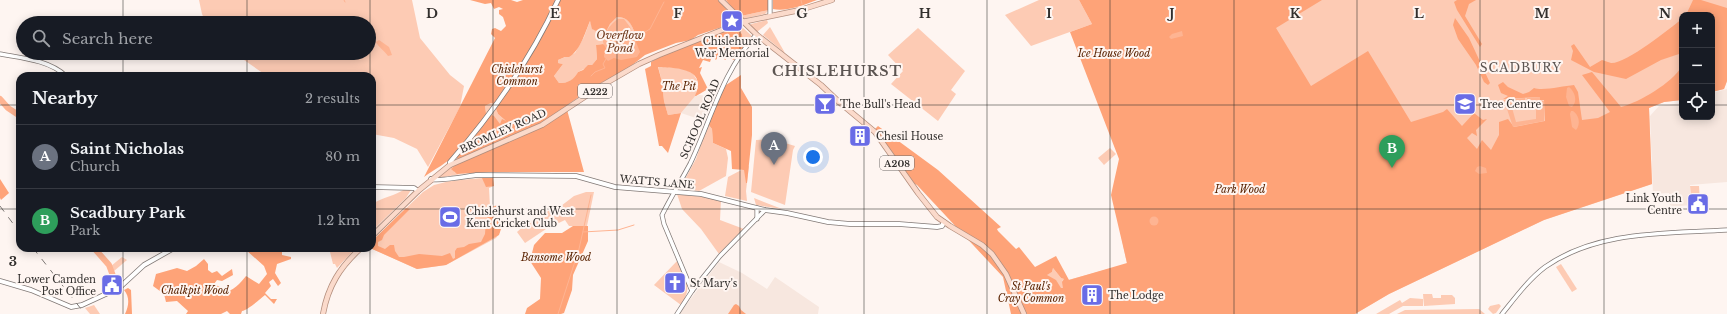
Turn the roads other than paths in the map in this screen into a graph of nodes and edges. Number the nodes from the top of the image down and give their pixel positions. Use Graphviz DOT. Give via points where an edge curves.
graph roads {
  1 [pos="558,0"];
  2 [pos="721,0"];
  3 [pos="770,0"];
  4 [pos="832,0"];
  5 [pos="770,16"];
  6 [pos="742,22"];
  7 [pos="756,35"];
  8 [pos="0,54"];
  9 [pos="16,57"];
  10 [pos="31,60"];
  11 [pos="62,72"];
  12 [pos="450,164"];
  13 [pos="431,179"];
  14 [pos="376,187"];
  15 [pos="418,191"];
  16 [pos="676,192"];
  17 [pos="757,208"];
  18 [pos="765,210"];
  19 [pos="756,219"];
  20 [pos="944,222"];
  21 [pos="1727,230"];
  22 [pos="376,232"];
  23 [pos="167,252"];
  24 [pos="356,252"];
  25 [pos="0,280"];
  26 [pos="692,291"];
  27 [pos="323,314"];
  28 [pos="677,314"];
  29 [pos="1024,314"];
  30 [pos="1502,314"];
  1 -- 12 [label="main road" via="539,38 476,132"];
  2 -- 6 [label="main road, A208"];
  3 -- 5 [label="street"];
  4 -- 5 [label="main road, A222"];
  5 -- 6 [label="main road, A222"];
  6 -- 7 [label="main road, A208"];
  6 -- 12 [label="main road, BROMLEY ROAD / A222" via="645,61 542,125"];
  7 -- 16 [label="street, SCHOOL ROAD" via="718,94 705,130"];
  7 -- 20 [label="main road, A208" via="821,85 874,132 918,193"];
  8 -- 9 [label="street"];
  10 -- 11 [label="street"];
  12 -- 13 [label="main road, BROMLEY ROAD / A222"];
  13 -- 15 [label="main road, BROMLEY ROAD / A222"];
  13 -- 16 [label="main road, WATTS LANE" via="437,181 476,175 560,175 615,187"];
  14 -- 15 [label="main road" via="414,188"];
  15 -- 22 [label="main road, BROMLEY ROAD / A222"];
  16 -- 17 [label="main road, WATTS LANE" via="701,194"];
  16 -- 26 [label="street, SCHOOL ROAD" via="662,218"];
  17 -- 18 [label="main road, WATTS LANE"];
  17 -- 19 [label="street"];
  18 -- 19 [label="street"];
  18 -- 20 [label="main road, WATTS LANE" via="850,224 937,227 942,226"];
  19 -- 26 [label="street" via="720,256"];
  20 -- 29 [label="main road, A208" via="972,238 992,254 1006,274"];
  21 -- 30 [label="street" via="1619,238 1580,248 1541,271"];
  23 -- 25 [label="main road" via="144,265 119,288 82,305 71,306"];
  24 -- 27 [label="main road" via="334,279"];
  26 -- 28 [label="street"];
}
